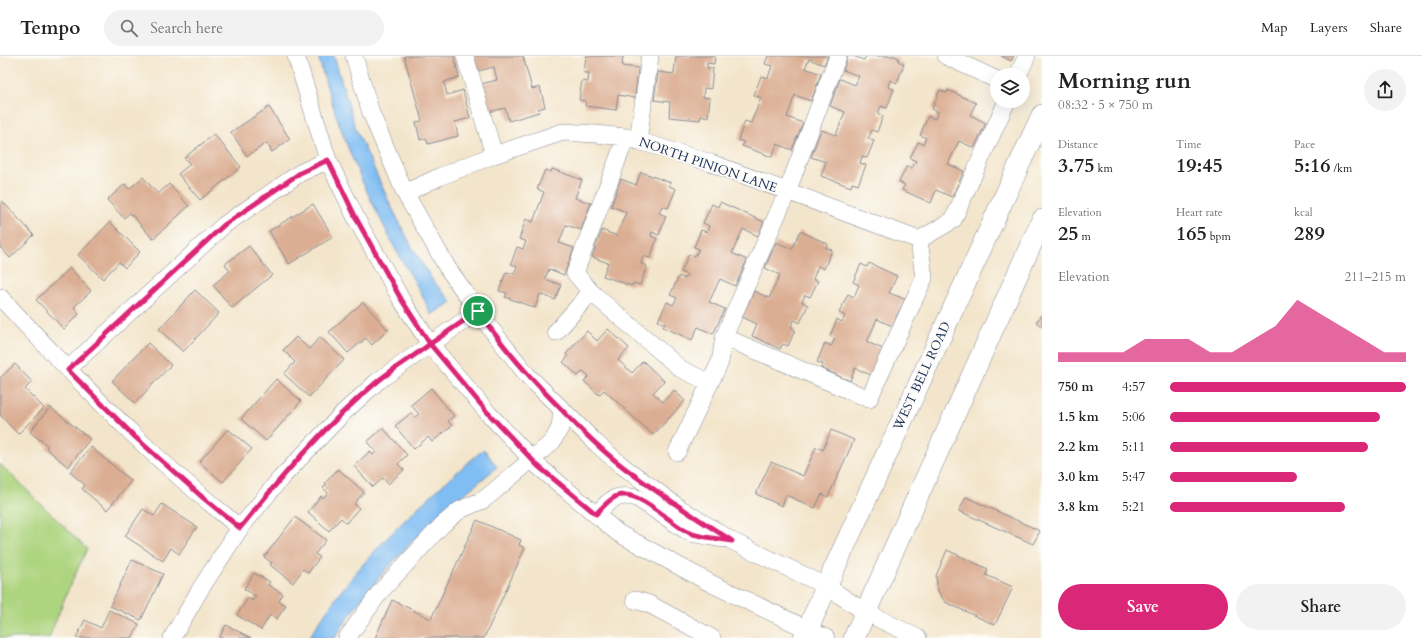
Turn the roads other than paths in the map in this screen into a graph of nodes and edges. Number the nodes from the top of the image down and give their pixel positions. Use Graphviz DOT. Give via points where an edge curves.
graph roads {
  1 [pos="296,56"];
  2 [pos="354,56"];
  3 [pos="465,56"];
  4 [pos="650,56"];
  5 [pos="838,56"];
  6 [pos="946,56"];
  7 [pos="1027,56"];
  8 [pos="1021,68"];
  9 [pos="990,77"];
  10 [pos="1004,108"];
  11 [pos="1042,115"];
  12 [pos="632,139"];
  13 [pos="494,155"];
  14 [pos="328,160"];
  15 [pos="787,192"];
  16 [pos="405,193"];
  17 [pos="1042,220"];
  18 [pos="919,240"];
  19 [pos="591,292"];
  20 [pos="0,297"];
  21 [pos="478,311"];
  22 [pos="556,332"];
  23 [pos="724,337"];
  24 [pos="430,344"];
  25 [pos="68,370"];
  26 [pos="710,383"];
  27 [pos="562,410"];
  28 [pos="677,452"];
  29 [pos="532,459"];
  30 [pos="596,514"];
  31 [pos="240,528"];
  32 [pos="732,541"];
  33 [pos="826,586"];
  34 [pos="635,600"];
  35 [pos="865,612"];
  36 [pos="813,635"];
  37 [pos="172,638"];
  38 [pos="347,638"];
  39 [pos="712,638"];
  40 [pos="854,638"];
  41 [pos="918,638"];
  1 -- 14 [label="street"];
  2 -- 16 [label="street" via="371,113"];
  3 -- 13 [label="street"];
  4 -- 12 [label="street"];
  5 -- 15 [label="street"];
  6 -- 9 [label="street"];
  7 -- 8 [label="street"];
  10 -- 18 [label="street" via="953,220"];
  11 -- 33 [label="main road, WEST BELL ROAD"];
  12 -- 13 [label="street, NORTH PINION LANE" via="563,132"];
  12 -- 15 [label="street, NORTH PINION LANE" via="711,163"];
  12 -- 19 [label="street" via="575,273"];
  13 -- 16 [label="street, NORTH PINION LANE" via="439,176"];
  14 -- 24 [label="street" via="357,220 401,299"];
  14 -- 25 [label="street" via="300,173 224,225"];
  15 -- 18 [label="street, NORTH PINION LANE"];
  15 -- 23 [label="street"];
  16 -- 21 [label="street" via="447,267"];
  17 -- 35 [label="main road"];
  18 -- 23 [label="street" via="924,278 869,399"];
  19 -- 22 [label="street"];
  19 -- 26 [label="street" via="681,369"];
  20 -- 25 [label="street"];
  21 -- 24 [label="street"];
  21 -- 27 [label="street" via="528,376"];
  23 -- 26 [label="street" via="720,362"];
  24 -- 29 [label="street" via="488,413"];
  24 -- 31 [label="street" via="378,381 344,412 280,479"];
  25 -- 31 [label="street" via="135,437"];
  26 -- 28 [label="street"];
  27 -- 29 [label="street" via="557,435"];
  27 -- 32 [label="street" via="621,465 681,509"];
  29 -- 30 [label="street"];
  29 -- 38 [label="street" via="483,500 460,510 442,525 380,592"];
  30 -- 32 [label="street" via="616,496 627,496 637,498 690,533"];
  30 -- 36 [label="street" via="618,533"];
  31 -- 37 [label="street"];
  32 -- 33 [label="street"];
  33 -- 35 [label="street"];
  33 -- 36 [label="main road, WEST BELL ROAD"];
  34 -- 39 [label="street" via="649,604"];
  35 -- 40 [label="main road"];
  35 -- 41 [label="street"];
}
